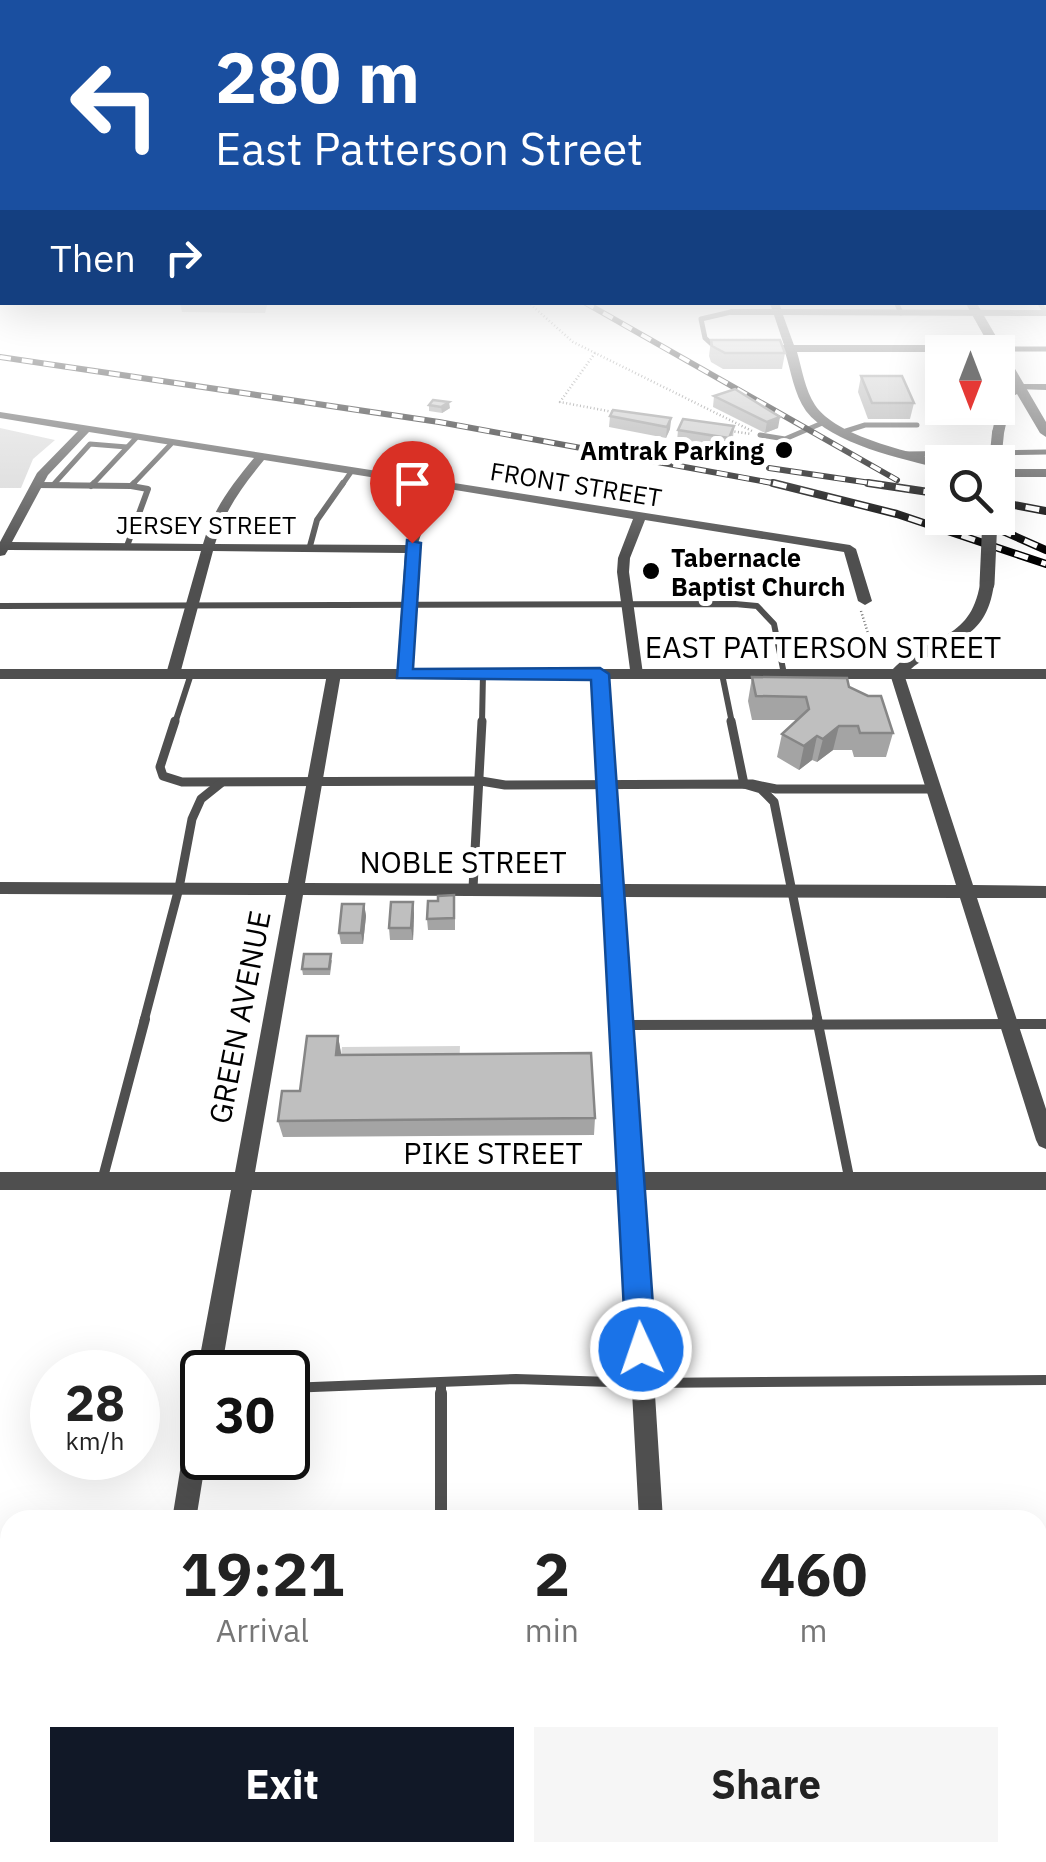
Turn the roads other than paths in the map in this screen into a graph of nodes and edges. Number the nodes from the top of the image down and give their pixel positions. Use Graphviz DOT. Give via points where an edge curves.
graph roads {
  1 [pos="801,381"];
  2 [pos="1016,381"];
  3 [pos="1019,386"];
  4 [pos="1046,386"];
  5 [pos="0,415"];
  6 [pos="827,422"];
  7 [pos="917,425"];
  8 [pos="1045,429"];
  9 [pos="85,430"];
  10 [pos="846,431"];
  11 [pos="760,435"];
  12 [pos="132,442"];
  13 [pos="172,444"];
  14 [pos="997,445"];
  15 [pos="1046,452"];
  16 [pos="905,454"];
  17 [pos="260,458"];
  18 [pos="925,460"];
  19 [pos="351,472"];
  20 [pos="1015,473"];
  21 [pos="1046,474"];
  22 [pos="37,485"];
  23 [pos="53,485"];
  24 [pos="91,486"];
  25 [pos="131,486"];
  26 [pos="445,487"];
  27 [pos="640,517"];
  28 [pos="989,535"];
  29 [pos="126,546"];
  30 [pos="207,546"];
  31 [pos="310,546"];
  32 [pos="1,549"];
  33 [pos="412,549"];
  34 [pos="865,601"];
  35 [pos="410,605"];
  36 [pos="628,605"];
  37 [pos="0,606"];
  38 [pos="191,606"];
  39 [pos="0,674"];
  40 [pos="182,674"];
  41 [pos="334,674"];
  42 [pos="404,674"];
  43 [pos="483,674"];
  44 [pos="600,674"];
  45 [pos="636,674"];
  46 [pos="722,674"];
  47 [pos="784,674"];
  48 [pos="897,674"];
  49 [pos="1046,674"];
  50 [pos="481,781"];
  51 [pos="220,782"];
  52 [pos="315,782"];
  53 [pos="606,784"];
  54 [pos="744,784"];
  55 [pos="934,789"];
  56 [pos="0,888"];
  57 [pos="178,888"];
  58 [pos="296,888"];
  59 [pos="472,888"];
  60 [pos="612,888"];
  61 [pos="791,890"];
  62 [pos="967,892"];
  63 [pos="1046,892"];
  64 [pos="1046,1024"];
  65 [pos="621,1025"];
  66 [pos="820,1025"];
  67 [pos="1009,1025"];
  68 [pos="1046,1140"];
  69 [pos="0,1181"];
  70 [pos="102,1181"];
  71 [pos="1046,1181"];
  72 [pos="241,1182"];
  73 [pos="630,1182"];
  74 [pos="850,1182"];
  75 [pos="213,1350"];
  76 [pos="1046,1380"];
  77 [pos="643,1383"];
  78 [pos="442,1384"];
  79 [pos="310,1387"];
  80 [pos="190,1480"];
  81 [pos="186,1510"];
  82 [pos="441,1510"];
  83 [pos="650,1510"];
  1 -- 6 [label="street" via="808,404"];
  2 -- 3 [label="street"];
  3 -- 4 [label="street"];
  3 -- 8 [label="street"];
  3 -- 14 [label="street, bridge" via="1006,395"];
  5 -- 9 [label="street, FRONT STREET"];
  6 -- 10 [label="street"];
  6 -- 11 [label="lane" via="785,439"];
  7 -- 10 [label="lane"];
  9 -- 12 [label="street, FRONT STREET"];
  9 -- 22 [label="street"];
  10 -- 16 [label="street"];
  12 -- 13 [label="street, FRONT STREET"];
  12 -- 23 [label="lane" via="90,444"];
  12 -- 24 [label="lane"];
  13 -- 17 [label="street, FRONT STREET"];
  13 -- 25 [label="lane"];
  15 -- 16 [label="lane"];
  16 -- 18 [label="street"];
  17 -- 19 [label="street, FRONT STREET"];
  17 -- 30 [label="street" via="221,508"];
  19 -- 26 [label="street, FRONT STREET"];
  19 -- 31 [label="lane" via="317,520"];
  20 -- 21 [label="street"];
  22 -- 23 [label="lane"];
  22 -- 32 [label="street"];
  23 -- 24 [label="lane"];
  24 -- 25 [label="lane"];
  25 -- 29 [label="lane" via="148,489"];
  26 -- 27 [label="street, FRONT STREET"];
  26 -- 33 [label="street" via="418,526"];
  27 -- 34 [label="street, FRONT STREET" via="850,549"];
  27 -- 36 [label="street" via="624,558"];
  28 -- 48 [label="street, bridge" via="985,606 968,628"];
  29 -- 30 [label="street, JERSEY STREET"];
  29 -- 32 [label="street, JERSEY STREET"];
  30 -- 31 [label="street, JERSEY STREET"];
  30 -- 38 [label="street"];
  31 -- 33 [label="street, JERSEY STREET"];
  33 -- 35 [label="street"];
  35 -- 36 [label="lane"];
  35 -- 38 [label="lane"];
  35 -- 42 [label="street"];
  36 -- 45 [label="street"];
  36 -- 47 [label="lane" via="757,606 774,624"];
  37 -- 38 [label="lane"];
  38 -- 40 [label="street"];
  39 -- 40 [label="street, EAST PATTERSON STREET"];
  40 -- 41 [label="street, EAST PATTERSON STREET"];
  40 -- 51 [label="lane" via="163,776"];
  41 -- 42 [label="street, EAST PATTERSON STREET"];
  41 -- 52 [label="street, GREEN AVENUE"];
  42 -- 43 [label="street, EAST PATTERSON STREET"];
  43 -- 44 [label="street, EAST PATTERSON STREET"];
  43 -- 50 [label="lane"];
  44 -- 45 [label="street, EAST PATTERSON STREET"];
  44 -- 53 [label="street"];
  45 -- 46 [label="street, EAST PATTERSON STREET"];
  46 -- 47 [label="street, EAST PATTERSON STREET"];
  46 -- 54 [label="lane"];
  47 -- 48 [label="street, EAST PATTERSON STREET"];
  48 -- 49 [label="street, EAST PATTERSON STREET"];
  48 -- 55 [label="street"];
  50 -- 52 [label="lane"];
  50 -- 53 [label="lane"];
  50 -- 59 [label="lane"];
  51 -- 52 [label="lane"];
  51 -- 57 [label="lane" via="192,819"];
  52 -- 58 [label="street, GREEN AVENUE"];
  53 -- 54 [label="lane"];
  53 -- 60 [label="street"];
  54 -- 55 [label="lane" via="776,790"];
  54 -- 61 [label="lane" via="774,802"];
  55 -- 62 [label="street"];
  56 -- 57 [label="street, NOBLE STREET"];
  57 -- 58 [label="street, NOBLE STREET"];
  57 -- 70 [label="lane"];
  58 -- 59 [label="street, NOBLE STREET"];
  58 -- 72 [label="street, GREEN AVENUE"];
  59 -- 60 [label="street, NOBLE STREET"];
  60 -- 61 [label="street, NOBLE STREET"];
  60 -- 65 [label="street"];
  61 -- 62 [label="street, NOBLE STREET"];
  61 -- 66 [label="lane"];
  62 -- 63 [label="street, NOBLE STREET"];
  62 -- 67 [label="street"];
  64 -- 67 [label="lane"];
  65 -- 66 [label="lane"];
  65 -- 73 [label="street"];
  66 -- 67 [label="lane"];
  66 -- 74 [label="lane"];
  67 -- 68 [label="street"];
  69 -- 70 [label="street, PIKE STREET"];
  70 -- 72 [label="street, PIKE STREET"];
  71 -- 74 [label="street, PIKE STREET"];
  72 -- 73 [label="street, PIKE STREET"];
  72 -- 75 [label="street, GREEN AVENUE"];
  73 -- 74 [label="street, PIKE STREET"];
  73 -- 77 [label="street"];
  76 -- 77 [label="lane"];
  77 -- 78 [label="lane"];
  77 -- 83 [label="street"];
  78 -- 79 [label="lane"];
  78 -- 82 [label="lane"];
  80 -- 81 [label="street"];
}
